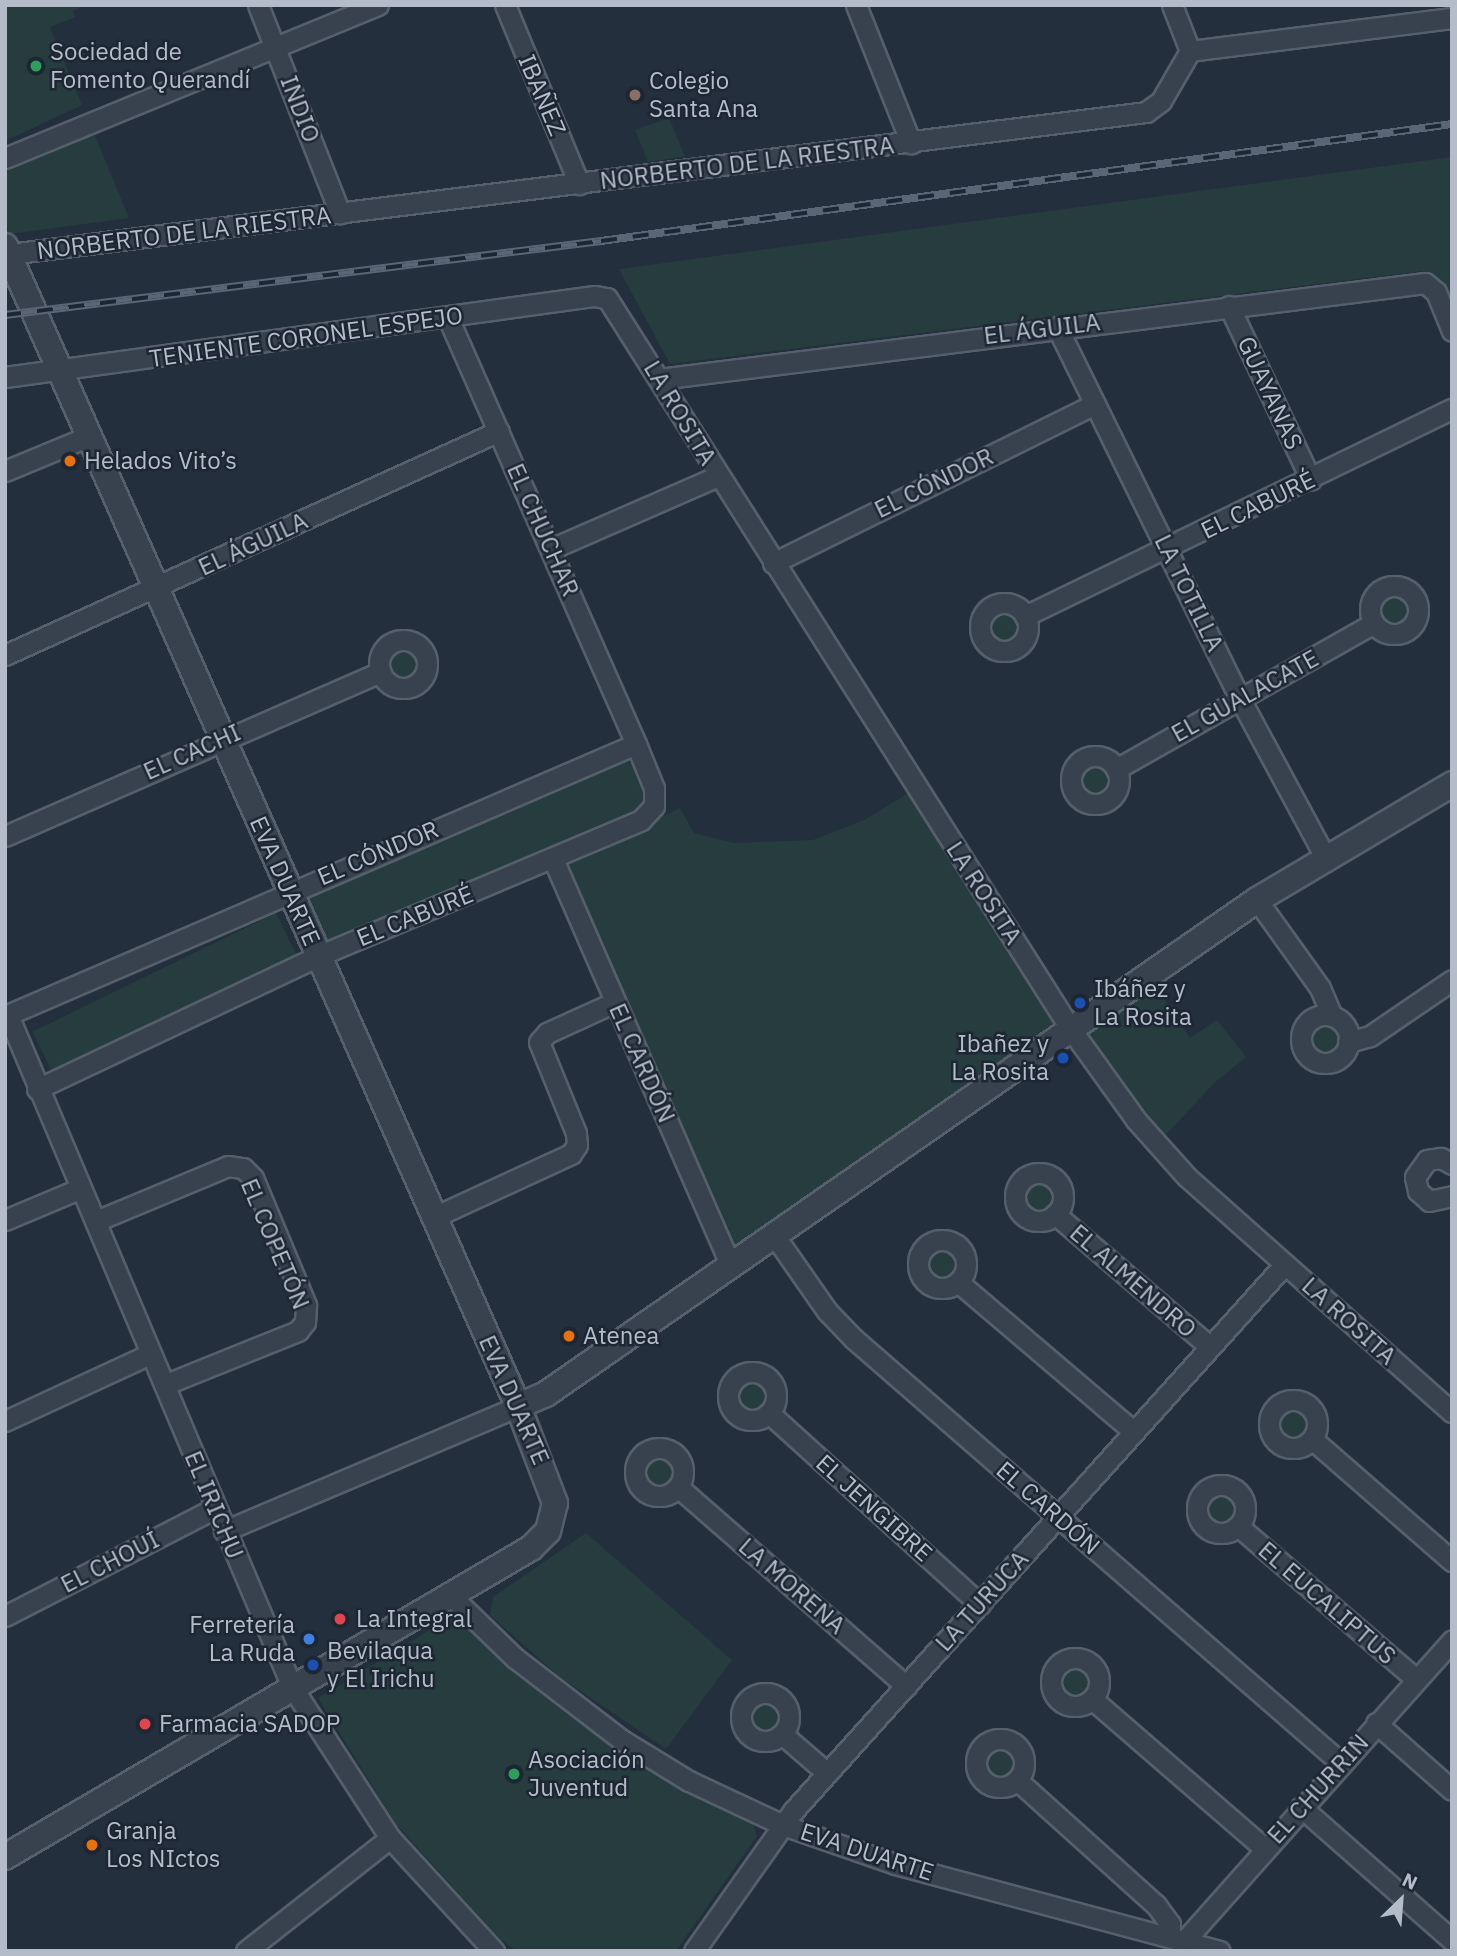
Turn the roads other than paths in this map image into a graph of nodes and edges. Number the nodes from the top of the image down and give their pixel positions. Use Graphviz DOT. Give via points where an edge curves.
graph roads {
  1 [pos="258,5"];
  2 [pos="378,5"];
  3 [pos="505,5"];
  4 [pos="856,5"];
  5 [pos="1172,5"];
  6 [pos="1452,18"];
  7 [pos="276,48"];
  8 [pos="1189,51"];
  9 [pos="911,143"];
  10 [pos="5,158"];
  11 [pos="579,184"];
  12 [pos="340,213"];
  13 [pos="7,250"];
  14 [pos="607,298"];
  15 [pos="1229,306"];
  16 [pos="448,318"];
  17 [pos="1056,327"];
  18 [pos="1452,331"];
  19 [pos="57,370"];
  20 [pos="5,377"];
  21 [pos="659,379"];
  22 [pos="1095,404"];
  23 [pos="1452,409"];
  24 [pos="499,431"];
  25 [pos="87,437"];
  26 [pos="5,471"];
  27 [pos="718,477"];
  28 [pos="1311,480"];
  29 [pos="551,549"];
  30 [pos="1167,549"];
  31 [pos="773,563"];
  32 [pos="155,589"];
  33 [pos="1025,615"];
  34 [pos="1374,623"];
  35 [pos="5,655"];
  36 [pos="381,672"];
  37 [pos="1240,699"];
  38 [pos="222,739"];
  39 [pos="636,744"];
  40 [pos="1116,769"];
  41 [pos="1452,784"];
  42 [pos="5,836"];
  43 [pos="1325,857"];
  44 [pos="553,859"];
  45 [pos="289,890"];
  46 [pos="1257,900"];
  47 [pos="318,956"];
  48 [pos="1452,980"];
  49 [pos="615,1002"];
  50 [pos="7,1015"];
  51 [pos="1332,1016"];
  52 [pos="1070,1028"];
  53 [pos="1349,1042"];
  54 [pos="37,1090"];
  55 [pos="1452,1164"];
  56 [pos="81,1188"];
  57 [pos="1452,1196"];
  58 [pos="1055,1214"];
  59 [pos="434,1217"];
  60 [pos="5,1220"];
  61 [pos="96,1221"];
  62 [pos="774,1235"];
  63 [pos="1286,1264"];
  64 [pos="731,1266"];
  65 [pos="958,1282"];
  66 [pos="1210,1347"];
  67 [pos="150,1354"];
  68 [pos="164,1385"];
  69 [pos="518,1406"];
  70 [pos="1452,1412"];
  71 [pos="769,1413"];
  72 [pos="5,1421"];
  73 [pos="1134,1432"];
  74 [pos="1312,1439"];
  75 [pos="678,1487"];
  76 [pos="215,1508"];
  77 [pos="1058,1517"];
  78 [pos="1238,1526"];
  79 [pos="224,1531"];
  80 [pos="1452,1561"];
  81 [pos="452,1597"];
  82 [pos="980,1604"];
  83 [pos="5,1616"];
  84 [pos="1452,1640"];
  85 [pos="1416,1679"];
  86 [pos="906,1686"];
  87 [pos="292,1687"];
  88 [pos="1092,1699"];
  89 [pos="1377,1723"];
  90 [pos="782,1734"];
  91 [pos="1341,1763"];
  92 [pos="827,1773"];
  93 [pos="1017,1780"];
  94 [pos="1452,1790"];
  95 [pos="1301,1807"];
  96 [pos="783,1825"];
  97 [pos="390,1838"];
  98 [pos="1264,1848"];
  99 [pos="5,1857"];
  100 [pos="1178,1938"];
  101 [pos="1452,1940"];
  102 [pos="246,1951"];
  103 [pos="494,1951"];
  104 [pos="694,1951"];
  105 [pos="1220,1951"];
  1 -- 7 [label="street, INDIO"];
  2 -- 7 [label="street"];
  3 -- 11 [label="street, IBAÑEZ"];
  4 -- 9 [label="street"];
  5 -- 8 [label="street"];
  6 -- 8 [label="street"];
  7 -- 10 [label="street"];
  7 -- 12 [label="street, INDIO"];
  8 -- 9 [label="street, NORBERTO DE LA RIESTRA" via="1161,101 1146,112"];
  9 -- 11 [label="street, NORBERTO DE LA RIESTRA"];
  11 -- 12 [label="street, NORBERTO DE LA RIESTRA"];
  12 -- 13 [label="street, NORBERTO DE LA RIESTRA"];
  13 -- 19 [label="street, EVA DUARTE"];
  14 -- 16 [label="street, TENIENTE CORONEL ESPEJO" via="594,296"];
  14 -- 21 [label="street, LA ROSITA"];
  15 -- 17 [label="street, EL ÁGUILA"];
  15 -- 18 [label="street, EL ÁGUILA" via="1425,283 1436,292"];
  15 -- 28 [label="street, GUAYANAS"];
  16 -- 19 [label="street, TENIENTE CORONEL ESPEJO"];
  16 -- 24 [label="street, EL CHUCHAR"];
  17 -- 21 [label="street, EL ÁGUILA"];
  17 -- 22 [label="street, LA TOTILLA"];
  19 -- 20 [label="street, TENIENTE CORONEL ESPEJO"];
  19 -- 25 [label="street, EVA DUARTE"];
  21 -- 27 [label="street, LA ROSITA"];
  22 -- 30 [label="street, LA TOTILLA"];
  22 -- 31 [label="street, EL CÓNDOR"];
  23 -- 28 [label="street, EL CABURÉ"];
  24 -- 29 [label="street, EL CHUCHAR"];
  24 -- 32 [label="street, EL ÁGUILA"];
  25 -- 26 [label="street"];
  25 -- 32 [label="street, EVA DUARTE"];
  27 -- 29 [label="street"];
  27 -- 31 [label="street, LA ROSITA"];
  28 -- 30 [label="street, EL CABURÉ"];
  29 -- 39 [label="street, EL CHUCHAR"];
  30 -- 33 [label="street, EL CABURÉ"];
  30 -- 37 [label="street, LA TOTILLA"];
  31 -- 52 [label="street, LA ROSITA"];
  32 -- 35 [label="street, EL ÁGUILA"];
  32 -- 38 [label="street, EVA DUARTE"];
  34 -- 37 [label="street, EL GUALACATE"];
  36 -- 38 [label="street, EL CACHI"];
  37 -- 40 [label="street, EL GUALACATE"];
  37 -- 43 [label="street, LA TOTILLA"];
  38 -- 42 [label="street, EL CACHI"];
  38 -- 45 [label="street, EVA DUARTE"];
  39 -- 44 [label="street, EL CABURÉ" via="656,798 648,814"];
  39 -- 45 [label="street, EL CÓNDOR"];
  41 -- 43 [label="street"];
  43 -- 46 [label="street"];
  44 -- 47 [label="street, EL CABURÉ"];
  44 -- 49 [label="street, EL CARDÓN"];
  45 -- 47 [label="street, EVA DUARTE"];
  45 -- 50 [label="street, EL CÓNDOR"];
  46 -- 51 [label="street" via="1320,988"];
  46 -- 52 [label="street"];
  47 -- 54 [label="street, EL CABURÉ"];
  47 -- 59 [label="street, EVA DUARTE"];
  48 -- 53 [label="street" via="1370,1035"];
  49 -- 59 [label="street" via="547,1033 539,1042 576,1133 577,1144 571,1154"];
  49 -- 64 [label="street, EL CARDÓN"];
  50 -- 54 [label="street, EL IRICHU"];
  51 -- 53 [label="street" via="1346,1027"];
  51 -- 53 [label="street" via="1323,1015 1307,1024 1302,1042 1306,1052 1323,1062 1333,1061"];
  52 -- 62 [label="street"];
  52 -- 63 [label="street, LA ROSITA" via="1161,1148"];
  54 -- 56 [label="street, EL IRICHU"];
  55 -- 57 [label="street" via="1441,1158 1427,1160 1415,1177 1418,1191 1429,1201"];
  56 -- 60 [label="street"];
  56 -- 61 [label="street, EL IRICHU"];
  58 -- 66 [label="street, EL ALMENDRO"];
  59 -- 69 [label="street, EVA DUARTE"];
  61 -- 67 [label="street, EL IRICHU"];
  61 -- 68 [label="street, EL COPETÓN" via="229,1166 243,1168 253,1178 301,1293 307,1315 298,1331"];
  62 -- 64 [label="street"];
  62 -- 77 [label="street, EL CARDÓN" via="839,1326"];
  63 -- 66 [label="street, LA TURUCA"];
  63 -- 70 [label="street, LA ROSITA"];
  64 -- 69 [label="street" via="546,1394"];
  65 -- 73 [label="street"];
  66 -- 73 [label="street, LA TURUCA"];
  67 -- 68 [label="street, EL IRICHU"];
  67 -- 72 [label="street"];
  68 -- 76 [label="street, EL IRICHU"];
  69 -- 79 [label="street"];
  69 -- 81 [label="street, EVA DUARTE" via="552,1486 554,1518 531,1548"];
  71 -- 82 [label="street, EL JENGIBRE"];
  73 -- 77 [label="street, LA TURUCA"];
  74 -- 80 [label="street"];
  75 -- 86 [label="street, LA MORENA"];
  76 -- 79 [label="street, EL IRICHU"];
  76 -- 83 [label="street, EL CHOUÍ"];
  77 -- 82 [label="street, LA TURUCA"];
  77 -- 91 [label="street, EL CARDÓN"];
  78 -- 85 [label="street, EL EUCALIPTUS"];
  79 -- 87 [label="street, EL IRICHU"];
  81 -- 87 [label="street"];
  81 -- 96 [label="street, EVA DUARTE" via="515,1658 622,1740 689,1781"];
  82 -- 86 [label="street, LA TURUCA"];
  84 -- 85 [label="street, EL CHURRIN"];
  85 -- 89 [label="street, EL CHURRIN"];
  86 -- 92 [label="street, LA TURUCA"];
  87 -- 97 [label="street, EL IRICHU"];
  87 -- 99 [label="street"];
  88 -- 98 [label="street"];
  89 -- 91 [label="street, EL CHURRIN"];
  89 -- 94 [label="street"];
  90 -- 92 [label="street"];
  91 -- 95 [label="street, EL CHURRIN"];
  92 -- 96 [label="street, LA TURUCA"];
  93 -- 100 [label="street" via="1156,1905"];
  95 -- 98 [label="street, EL CHURRIN"];
  95 -- 101 [label="street"];
  96 -- 100 [label="street, EVA DUARTE" via="895,1864"];
  96 -- 104 [label="street, LA TURUCA"];
  97 -- 102 [label="street"];
  97 -- 103 [label="street, EL IRICHU"];
  98 -- 100 [label="street, EL CHURRIN"];
  100 -- 105 [label="street, EVA DUARTE"];
}
